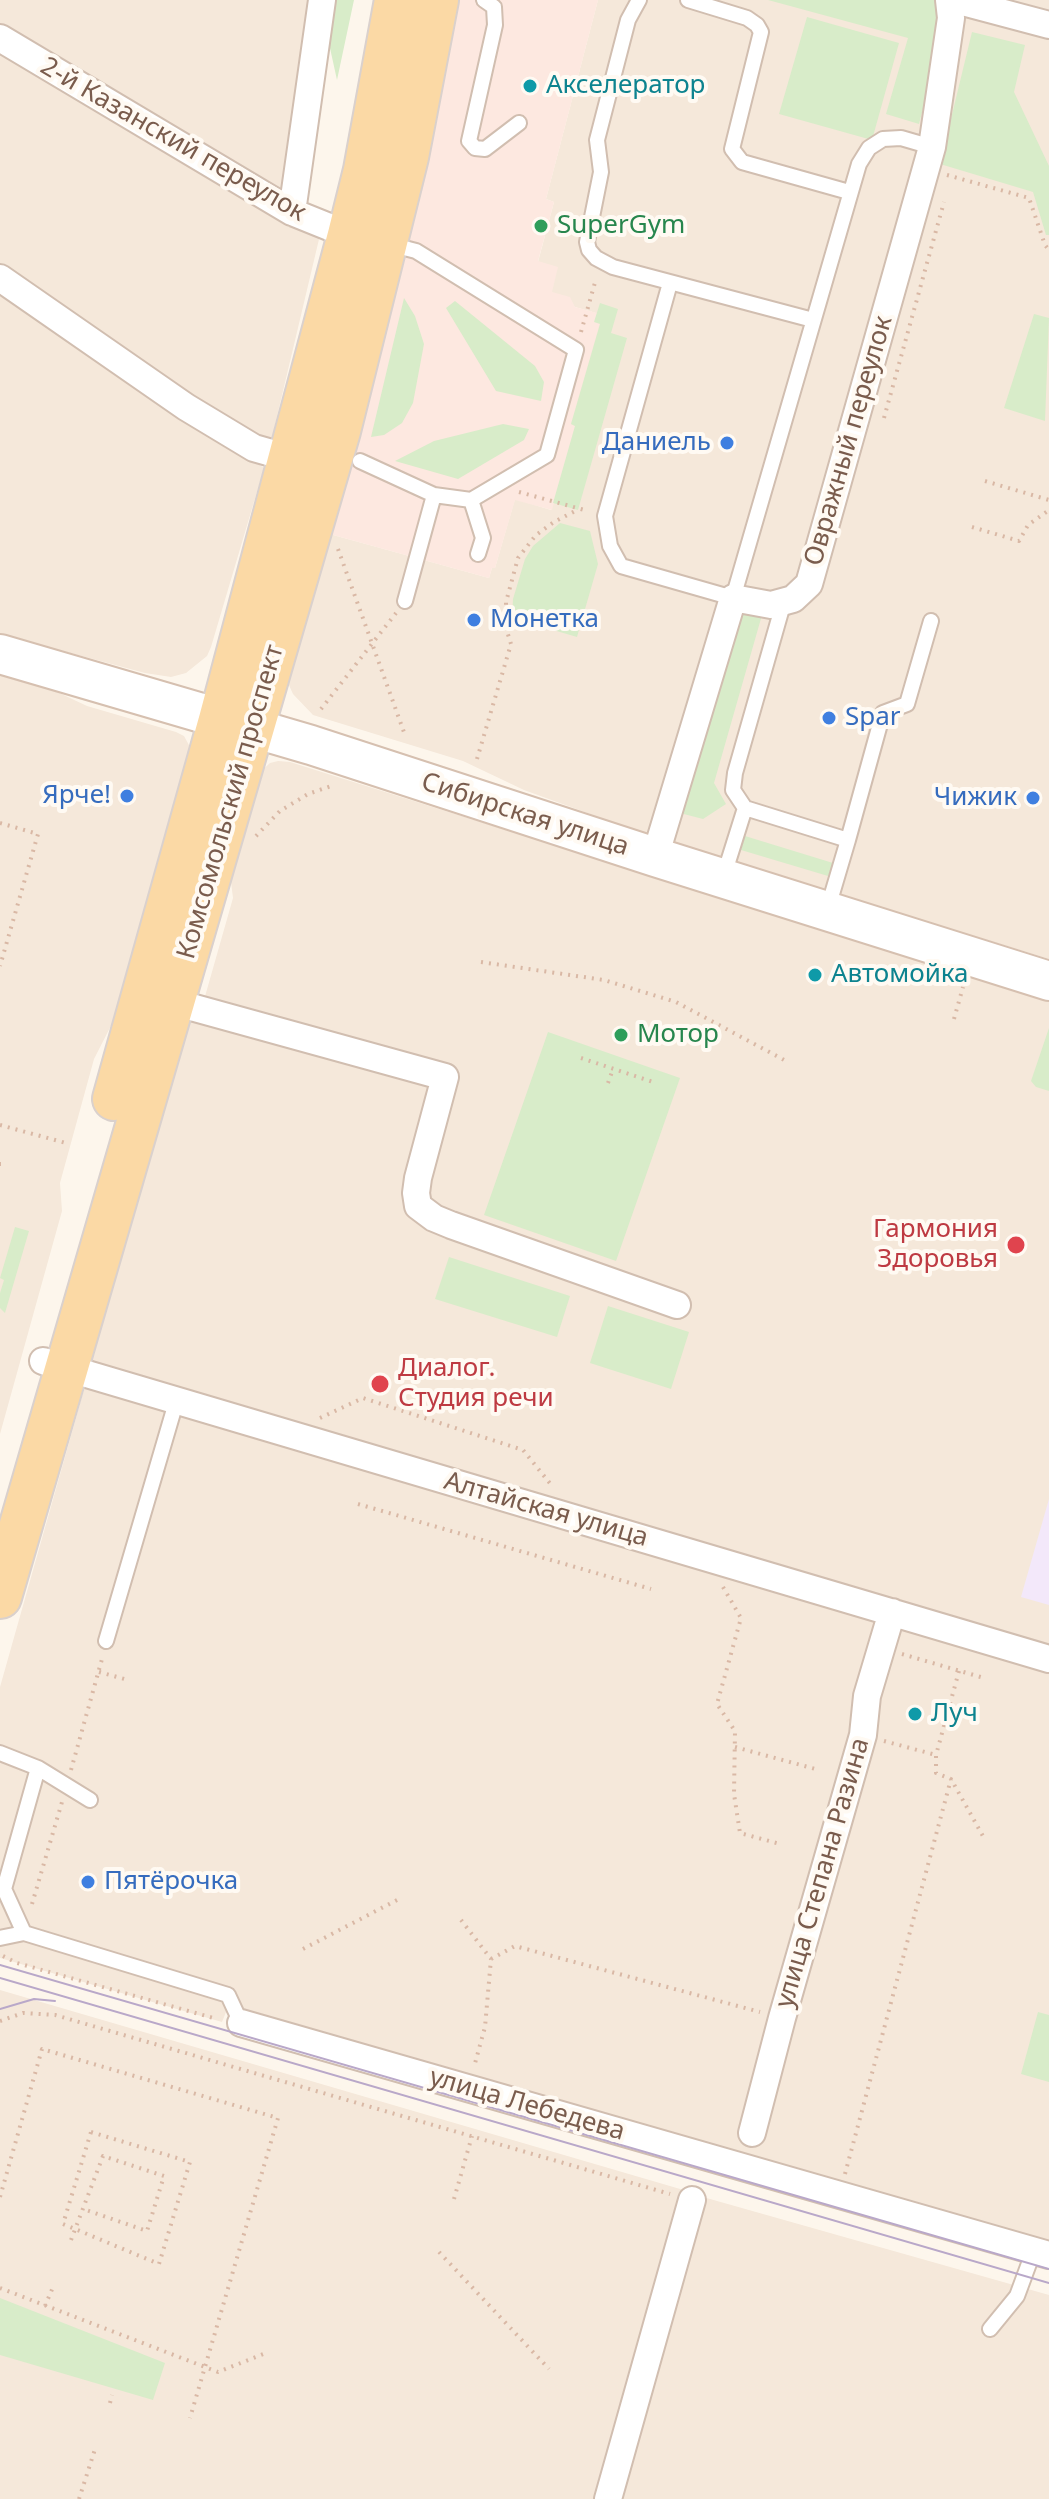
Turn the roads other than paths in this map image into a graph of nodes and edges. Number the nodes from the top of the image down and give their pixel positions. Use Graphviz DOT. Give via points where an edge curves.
graph roads {
  1 [pos="322,0"];
  2 [pos="396,0"];
  3 [pos="437,0"];
  4 [pos="484,0"];
  5 [pos="639,0"];
  6 [pos="688,0"];
  7 [pos="949,0"];
  8 [pos="955,0"];
  9 [pos="1049,25"];
  10 [pos="0,38"];
  11 [pos="519,123"];
  12 [pos="932,147"];
  13 [pos="849,192"];
  14 [pos="292,212"];
  15 [pos="367,239"];
  16 [pos="0,278"];
  17 [pos="670,283"];
  18 [pos="813,320"];
  19 [pos="289,458"];
  20 [pos="360,461"];
  21 [pos="434,495"];
  22 [pos="471,500"];
  23 [pos="478,554"];
  24 [pos="733,598"];
  25 [pos="405,601"];
  26 [pos="784,601"];
  27 [pos="931,621"];
  28 [pos="0,654"];
  29 [pos="237,724"];
  30 [pos="745,808"];
  31 [pos="848,840"];
  32 [pos="655,857"];
  33 [pos="723,879"];
  34 [pos="827,912"];
  35 [pos="1049,981"];
  36 [pos="173,1002"];
  37 [pos="677,1305"];
  38 [pos="54,1364"];
  39 [pos="177,1399"];
  40 [pos="0,1515"];
  41 [pos="0,1597"];
  42 [pos="892,1612"];
  43 [pos="106,1641"];
  44 [pos="1049,1659"];
  45 [pos="0,1753"];
  46 [pos="38,1768"];
  47 [pos="90,1800"];
  48 [pos="24,1933"];
  49 [pos="0,1938"];
  50 [pos="241,2023"];
  51 [pos="752,2133"];
  52 [pos="692,2200"];
  53 [pos="1041,2252"];
  54 [pos="990,2329"];
  55 [pos="608,2499"];
  1 -- 14 [label="street"];
  2 -- 15 [label="main road, Комсомольский проспект" via="365,170"];
  3 -- 15 [label="main road, Комсомольский проспект" via="407,157"];
  4 -- 11 [label="lane" via="494,7 495,25 469,141 485,149"];
  5 -- 17 [label="lane" via="628,20 597,140 601,172 587,242 601,262"];
  6 -- 13 [label="lane" via="747,18 761,32 732,149 742,162"];
  7 -- 12 [label="street, Овражный переулок" via="951,18"];
  8 -- 9 [label="street"];
  10 -- 14 [label="street, 2-й Казанский переулок"];
  12 -- 13 [label="lane" via="883,139 869,148"];
  12 -- 26 [label="street, Овражный переулок" via="809,584"];
  13 -- 18 [label="lane"];
  14 -- 15 [label="street, 2-й Казанский переулок"];
  15 -- 19 [label="main road, Комсомольский проспект"];
  15 -- 22 [label="lane" via="416,251 576,350 547,455"];
  15 -- 29 [label="main road, Комсомольский проспект" via="339,431"];
  16 -- 19 [label="street" via="186,407 254,448"];
  17 -- 18 [label="lane"];
  17 -- 24 [label="lane" via="605,516 610,546 621,566"];
  18 -- 24 [label="lane"];
  19 -- 29 [label="main road, Комсомольский проспект"];
  20 -- 21 [label="lane"];
  21 -- 22 [label="lane"];
  21 -- 25 [label="lane"];
  22 -- 23 [label="lane" via="483,538"];
  24 -- 26 [label="street" via="771,605"];
  24 -- 32 [label="street"];
  26 -- 30 [label="lane" via="735,773 733,790"];
  27 -- 31 [label="lane" via="907,704 883,713"];
  28 -- 29 [label="main road, Сибирская улица"];
  29 -- 32 [label="main road, Сибирская улица"];
  29 -- 36 [label="main road, Комсомольский проспект"];
  29 -- 38 [label="main road, Комсомольский проспект"];
  30 -- 31 [label="lane"];
  30 -- 33 [label="lane"];
  31 -- 34 [label="lane"];
  32 -- 33 [label="main road, Сибирская улица"];
  33 -- 34 [label="main road, Сибирская улица"];
  34 -- 35 [label="main road, Сибирская улица"];
  36 -- 37 [label="street" via="445,1077 418,1178 418,1206 451,1225"];
  36 -- 38 [label="main road, Комсомольский проспект"];
  38 -- 39 [label="street, Алтайская улица"];
  38 -- 40 [label="main road, Комсомольский проспект"];
  38 -- 41 [label="main road, Комсомольский проспект"];
  39 -- 42 [label="street, Алтайская улица"];
  39 -- 43 [label="lane"];
  42 -- 44 [label="street, Алтайская улица"];
  42 -- 51 [label="street, улица Степана Разина"];
  45 -- 46 [label="lane"];
  46 -- 47 [label="lane"];
  46 -- 48 [label="lane" via="4,1889"];
  48 -- 49 [label="lane"];
  48 -- 50 [label="lane" via="228,1995"];
  50 -- 53 [label="street, улица Лебедева"];
  52 -- 55 [label="street"];
  53 -- 54 [label="lane" via="1017,2296"];
}
